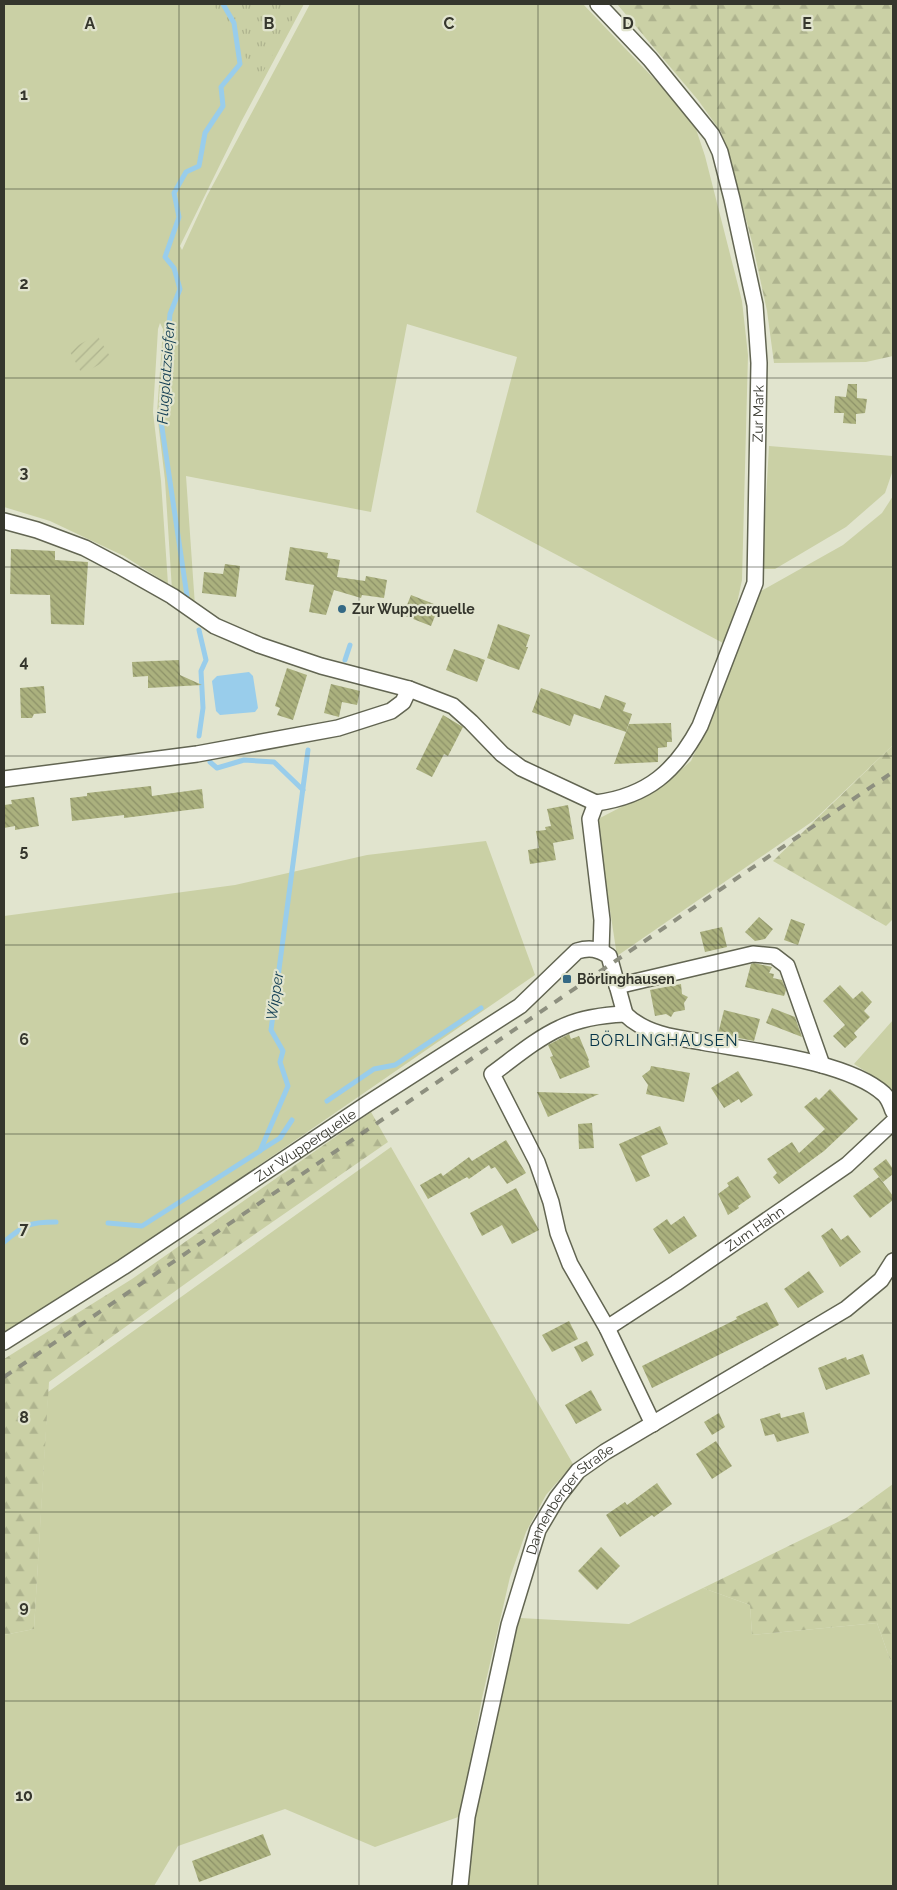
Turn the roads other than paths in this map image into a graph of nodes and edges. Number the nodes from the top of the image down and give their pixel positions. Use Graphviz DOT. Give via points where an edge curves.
graph roads {
  1 [pos="598,4"];
  2 [pos="4,521"];
  3 [pos="409,690"];
  4 [pos="4,779"];
  5 [pos="596,802"];
  6 [pos="601,950"];
  7 [pos="617,986"];
  8 [pos="624,1014"];
  9 [pos="822,1065"];
  10 [pos="893,1110"];
  11 [pos="893,1122"];
  12 [pos="893,1261"];
  13 [pos="607,1328"];
  14 [pos="4,1342"];
  15 [pos="654,1424"];
  16 [pos="460,1886"];
  1 -- 5 [label="street, Zur Mark" via="674,86 712,135 720,152 754,305 759,402 755,583 700,726 676,764 658,780 615,800"];
  2 -- 3 [label="street" via="85,548 172,596 215,626 260,645"];
  3 -- 4 [label="street" via="403,702 391,711 338,728 197,754"];
  3 -- 5 [label="street" via="453,706 521,768"];
  5 -- 6 [label="street" via="590,819 602,920"];
  6 -- 7 [label="street" via="609,956"];
  6 -- 14 [label="street, Zur Wupperquelle" via="588,947 577,951 520,1006"];
  7 -- 8 [label="street"];
  7 -- 9 [label="street" via="753,954 774,956 787,966"];
  8 -- 9 [label="street" via="633,1022 672,1037"];
  8 -- 13 [label="street" via="580,1020 559,1028 492,1074 537,1162 570,1264"];
  9 -- 10 [label="street" via="864,1080 885,1095"];
  11 -- 13 [label="street, Zum Hahn" via="847,1165"];
  12 -- 15 [label="street, Dannenberger Straße" via="881,1280 846,1309"];
  13 -- 15 [label="street"];
  15 -- 16 [label="street, Dannenberger Straße" via="578,1471 538,1530 508,1625 467,1817"];
}
